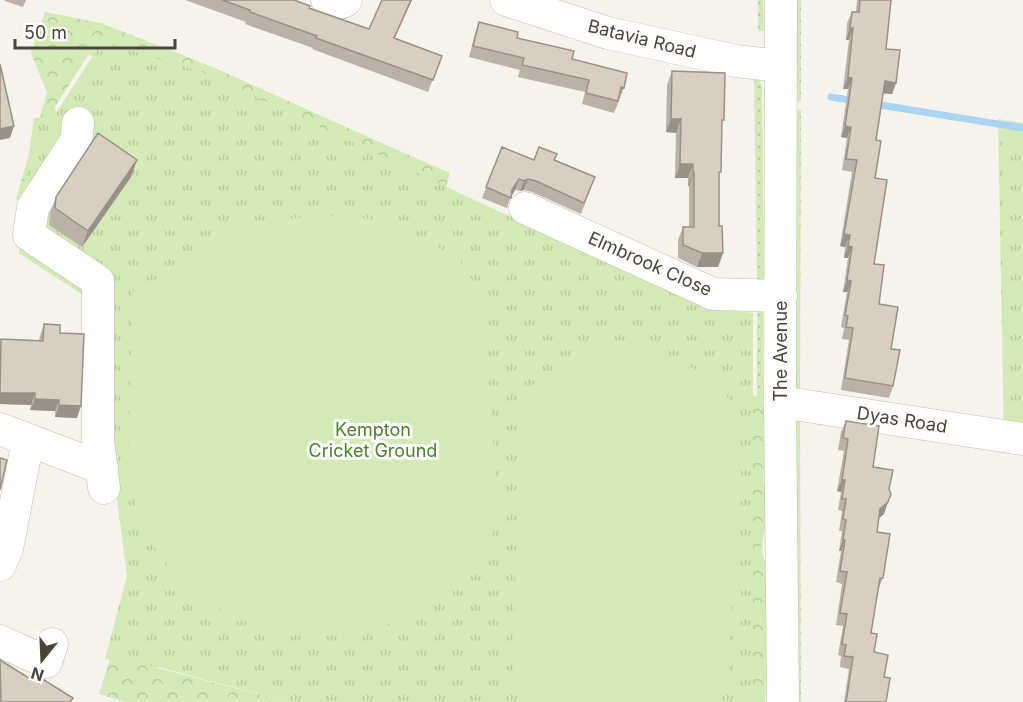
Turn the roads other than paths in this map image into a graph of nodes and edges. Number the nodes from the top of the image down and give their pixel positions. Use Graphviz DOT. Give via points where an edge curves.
graph roads {
  1 [pos="327,0"];
  2 [pos="346,0"];
  3 [pos="506,0"];
  4 [pos="781,0"];
  5 [pos="780,66"];
  6 [pos="78,123"];
  7 [pos="525,208"];
  8 [pos="781,296"];
  9 [pos="780,402"];
  10 [pos="14,435"];
  11 [pos="1023,439"];
  12 [pos="0,565"];
  13 [pos="1,641"];
  14 [pos="52,644"];
  15 [pos="783,702"];
  1 -- 2 [label="street"];
  3 -- 5 [label="street, Batavia Road" via="608,33 736,61"];
  4 -- 5 [label="street, The Avenue"];
  5 -- 8 [label="street, The Avenue"];
  6 -- 10 [label="street" via="76,141 33,207 29,235 98,281 98,441 93,471"];
  7 -- 8 [label="street, Elmbrook Close" via="713,294"];
  8 -- 9 [label="street, The Avenue"];
  9 -- 11 [label="street, Dyas Road"];
  9 -- 15 [label="street, The Avenue"];
  10 -- 12 [label="street" via="6,549"];
  13 -- 14 [label="street" via="46,662"];
}
